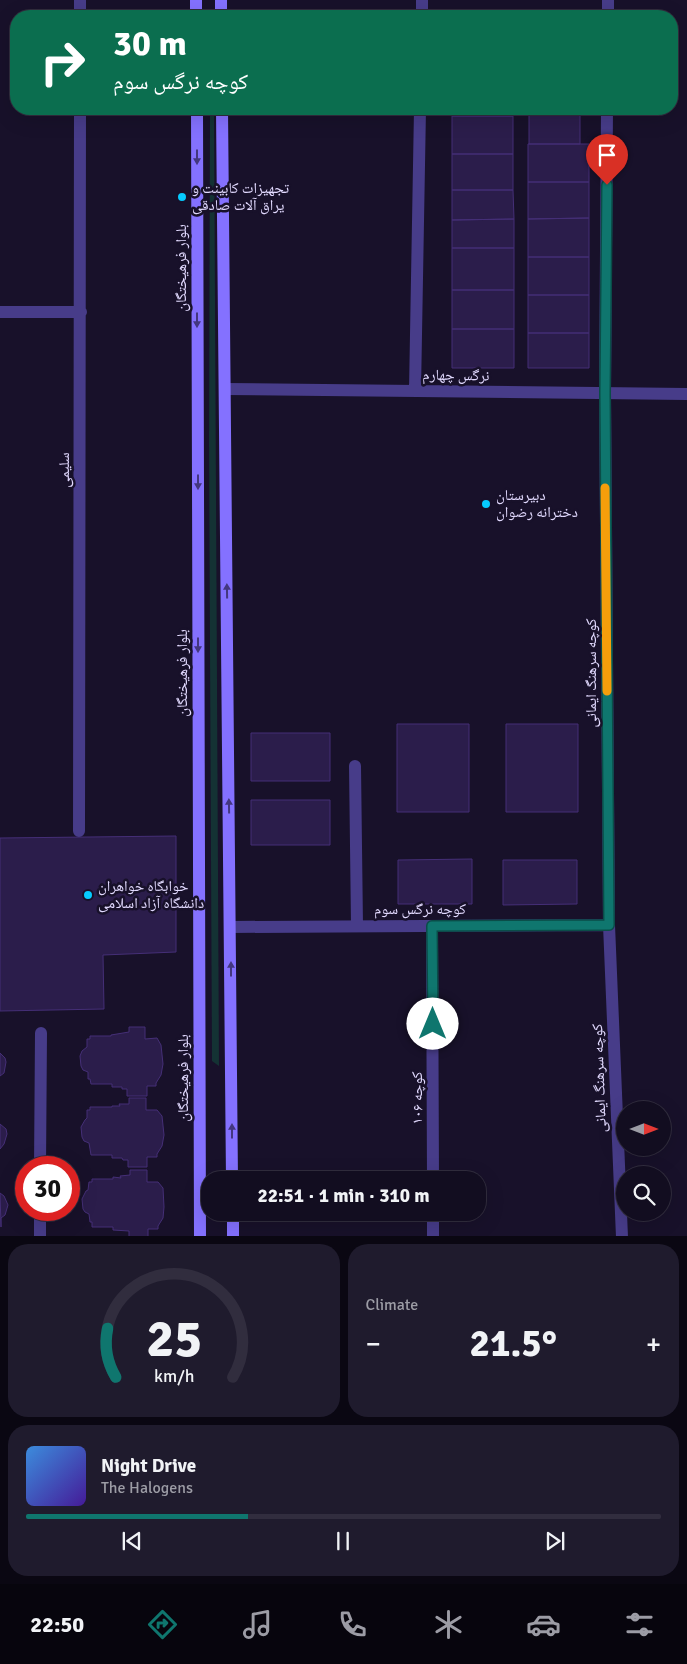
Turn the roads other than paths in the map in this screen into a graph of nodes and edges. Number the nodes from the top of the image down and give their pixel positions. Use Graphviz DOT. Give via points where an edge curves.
graph roads {
  1 [pos="80,115"];
  2 [pos="197,115"];
  3 [pos="222,115"];
  4 [pos="420,115"];
  5 [pos="607,115"];
  6 [pos="0,312"];
  7 [pos="81,312"];
  8 [pos="224,389"];
  9 [pos="416,391"];
  10 [pos="605,393"];
  11 [pos="687,394"];
  12 [pos="355,766"];
  13 [pos="79,831"];
  14 [pos="609,925"];
  15 [pos="231,926"];
  16 [pos="357,926"];
  17 [pos="432,926"];
  18 [pos="41,1033"];
  19 [pos="40,1156"];
  20 [pos="232,1171"];
  21 [pos="433,1171"];
  22 [pos="40,1221"];
  23 [pos="232,1221"];
  24 [pos="433,1221"];
  25 [pos="40,1236"];
  26 [pos="200,1236"];
  27 [pos="233,1236"];
  28 [pos="433,1236"];
  29 [pos="622,1236"];
  1 -- 7 [label="street, سلیمی"];
  2 -- 26 [label="main road, بلوار فرهیختگان, one-way"];
  3 -- 8 [label="main road"];
  4 -- 9 [label="street"];
  5 -- 10 [label="street, کوچه سرهنگ ایمانی"];
  6 -- 7 [label="street"];
  7 -- 13 [label="street, سلیمی"];
  8 -- 9 [label="street, نرگس چهارم"];
  15 -- 8 [label="main road, one-way"];
  9 -- 10 [label="street, نرگس چهارم"];
  10 -- 11 [label="street, نرگس چهارم"];
  10 -- 14 [label="street, کوچه سرهنگ ایمانی"];
  12 -- 16 [label="street"];
  14 -- 17 [label="street, کوچه نرگس سوم"];
  14 -- 29 [label="street, کوچه سرهنگ ایمانی"];
  15 -- 16 [label="street, کوچه نرگس سوم"];
  20 -- 15 [label="main road, one-way"];
  16 -- 17 [label="street, کوچه نرگس سوم"];
  17 -- 21 [label="street, کوچه ۱۰۶"];
  18 -- 19 [label="street"];
  22 -- 25 [label="street"];
  23 -- 27 [label="main road"];
  24 -- 28 [label="street"];
}
